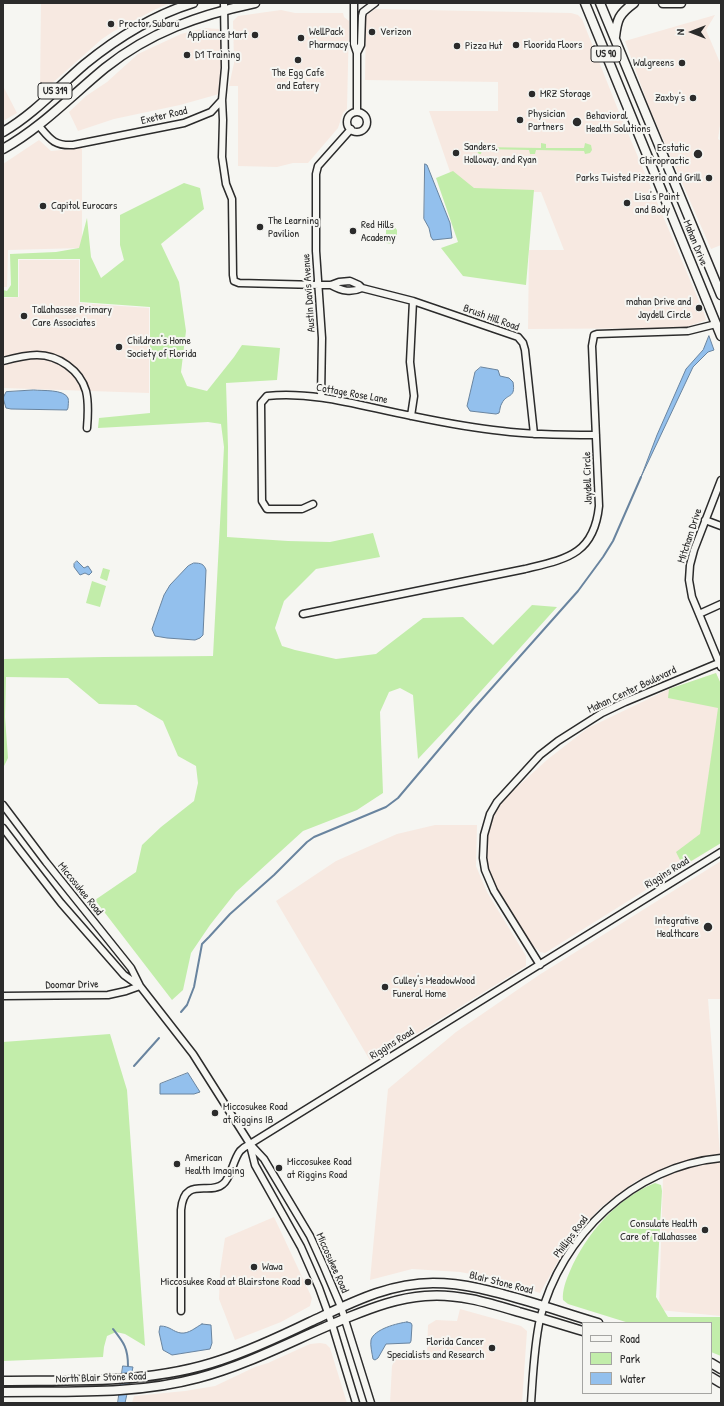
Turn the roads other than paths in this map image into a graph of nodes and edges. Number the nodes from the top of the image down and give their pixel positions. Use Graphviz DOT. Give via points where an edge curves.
graph roads {
  1 [pos="193,3"];
  2 [pos="255,3"];
  3 [pos="354,3"];
  4 [pos="375,3"];
  5 [pos="585,3"];
  6 [pos="600,3"];
  7 [pos="634,3"];
  8 [pos="663,3"];
  9 [pos="681,3"];
  10 [pos="224,6"];
  11 [pos="614,38"];
  12 [pos="358,53"];
  13 [pos="222,100"];
  14 [pos="357,112"];
  15 [pos="31,113"];
  16 [pos="39,126"];
  17 [pos="351,129"];
  18 [pos="3,132"];
  19 [pos="655,137"];
  20 [pos="642,143"];
  21 [pos="3,149"];
  22 [pos="319,285"];
  23 [pos="331,285"];
  24 [pos="362,288"];
  25 [pos="721,295"];
  26 [pos="413,301"];
  27 [pos="719,325"];
  28 [pos="721,336"];
  29 [pos="3,361"];
  30 [pos="322,397"];
  31 [pos="411,416"];
  32 [pos="87,428"];
  33 [pos="534,434"];
  34 [pos="596,436"];
  35 [pos="721,480"];
  36 [pos="313,504"];
  37 [pos="705,520"];
  38 [pos="721,526"];
  39 [pos="721,604"];
  40 [pos="303,614"];
  41 [pos="699,614"];
  42 [pos="720,664"];
  43 [pos="3,805"];
  44 [pos="3,828"];
  45 [pos="721,852"];
  46 [pos="46,862"];
  47 [pos="35,870"];
  48 [pos="540,965"];
  49 [pos="140,986"];
  50 [pos="3,996"];
  51 [pos="250,1144"];
  52 [pos="721,1158"];
  53 [pos="544,1306"];
  54 [pos="341,1307"];
  55 [pos="181,1311"];
  56 [pos="328,1313"];
  57 [pos="540,1318"];
  58 [pos="345,1319"];
  59 [pos="595,1322"];
  60 [pos="332,1324"];
  61 [pos="582,1331"];
  62 [pos="712,1364"];
  63 [pos="721,1369"];
  64 [pos="146,1377"];
  65 [pos="712,1378"];
  66 [pos="3,1381"];
  67 [pos="721,1383"];
  68 [pos="146,1388"];
  69 [pos="3,1392"];
  70 [pos="356,1403"];
  71 [pos="371,1403"];
  72 [pos="531,1403"];
  1 -- 15 [label="main road, US 319" via="140,26 105,49"];
  2 -- 10 [label="main road, US 319"];
  3 -- 12 [label="street, Austin Davis Avenue" via="354,44"];
  4 -- 12 [label="street, Austin Davis Avenue" via="363,12"];
  5 -- 20 [label="main road, Mahan Drive / US 90"];
  6 -- 11 [label="main road, Mahan Drive / US 90"];
  7 -- 11 [label="main road" via="619,16"];
  8 -- 9 [label="main road"];
  10 -- 13 [label="street" via="226,68"];
  10 -- 16 [label="main road, US 319" via="163,31 136,46 107,67"];
  11 -- 19 [label="main road, Mahan Drive / US 90"];
  12 -- 14 [label="street, Austin Davis Avenue"];
  13 -- 16 [label="street, Exeter Road" via="211,112 184,123 73,145 57,144"];
  13 -- 22 [label="street, Brush Hill Road" via="222,157 226,184 232,199 234,281"];
  14 -- 17 [label="street, Austin Davis Avenue" via="351,114 347,120"];
  14 -- 17 [label="street, Austin Davis Avenue" via="364,115 366,124 360,131"];
  15 -- 16 [label="main road"];
  15 -- 18 [label="main road, US 319"];
  16 -- 21 [label="main road, US 319"];
  17 -- 22 [label="street, Austin Davis Avenue" via="318,166 316,174"];
  19 -- 20 [label="main road"];
  19 -- 25 [label="main road, Mahan Drive / US 90"];
  20 -- 27 [label="main road, Mahan Drive / US 90"];
  22 -- 23 [label="street, Brush Hill Road"];
  22 -- 30 [label="street, Austin Davis Avenue"];
  23 -- 24 [label="street, Brush Hill Road" via="346,291"];
  23 -- 24 [label="street, Brush Hill Road" via="350,281"];
  24 -- 26 [label="street, Brush Hill Road"];
  26 -- 31 [label="street" via="410,362 414,396"];
  26 -- 33 [label="street, Brush Hill Road" via="518,337 525,350"];
  27 -- 28 [label="main road, Mahan Drive / US 90"];
  27 -- 34 [label="street, Jaydell Circle" via="688,331 594,335 592,346"];
  29 -- 32 [label="street" via="38,355 54,358 69,366 86,390"];
  30 -- 31 [label="street, Cottage Rose Lane"];
  30 -- 36 [label="street, Cottage Rose Lane" via="267,396 261,403 264,507 273,510 302,509"];
  31 -- 33 [label="street, Cottage Rose Lane"];
  33 -- 34 [label="street, Cottage Rose Lane"];
  34 -- 40 [label="street, Jaydell Circle" via="598,516 586,543 568,557 525,569"];
  35 -- 37 [label="street, Mitcham Drive"];
  37 -- 38 [label="street"];
  37 -- 41 [label="street, Mitcham Drive" via="689,573 690,589"];
  39 -- 41 [label="street"];
  41 -- 42 [label="street, Mitcham Drive"];
  42 -- 48 [label="street, Mahan Center Boulevard" via="609,710 558,741 540,755 497,802 490,814 484,835 485,870 494,891"];
  43 -- 46 [label="street, Miccosukee Road"];
  44 -- 47 [label="street, Miccosukee Road"];
  45 -- 48 [label="street, Riggins Road"];
  46 -- 47 [label="street"];
  46 -- 49 [label="street, Miccosukee Road" via="131,968"];
  47 -- 49 [label="street, Miccosukee Road" via="124,976"];
  48 -- 51 [label="street, Riggins Road"];
  49 -- 50 [label="street, Doomar Drive" via="108,995"];
  49 -- 51 [label="street, Miccosukee Road" via="193,1054"];
  51 -- 54 [label="street, Miccosukee Road" via="264,1159 300,1218"];
  51 -- 55 [label="street, Riggins Road" via="240,1152 223,1184 194,1189 183,1199"];
  51 -- 56 [label="street, Miccosukee Road" via="255,1165 300,1247"];
  52 -- 53 [label="street, Phillips Road" via="696,1162 659,1175 631,1190 613,1204 585,1231 570,1251 556,1275"];
  53 -- 54 [label="main road, Blair Stone Road" via="487,1289 432,1283 395,1287"];
  53 -- 57 [label="street, Phillips Road"];
  53 -- 59 [label="main road, Blair Stone Road"];
  54 -- 56 [label="main road, Blair Stone Road"];
  54 -- 58 [label="street, Miccosukee Road"];
  56 -- 60 [label="street, Miccosukee Road"];
  56 -- 64 [label="main road, North Blair Stone Road" via="222,1360 182,1371"];
  57 -- 58 [label="main road, Blair Stone Road" via="487,1302 426,1295 390,1302"];
  57 -- 61 [label="main road, Blair Stone Road"];
  57 -- 72 [label="street, Phillips Road"];
  58 -- 60 [label="main road, Blair Stone Road"];
  58 -- 71 [label="street, Miccosukee Road"];
  60 -- 68 [label="main road, North Blair Stone Road" via="220,1372"];
  60 -- 70 [label="street, Miccosukee Road"];
  62 -- 63 [label="main road"];
  64 -- 66 [label="main road, North Blair Stone Road"];
  64 -- 68 [label="main road"];
  65 -- 67 [label="main road"];
  68 -- 69 [label="main road, North Blair Stone Road"];
}
